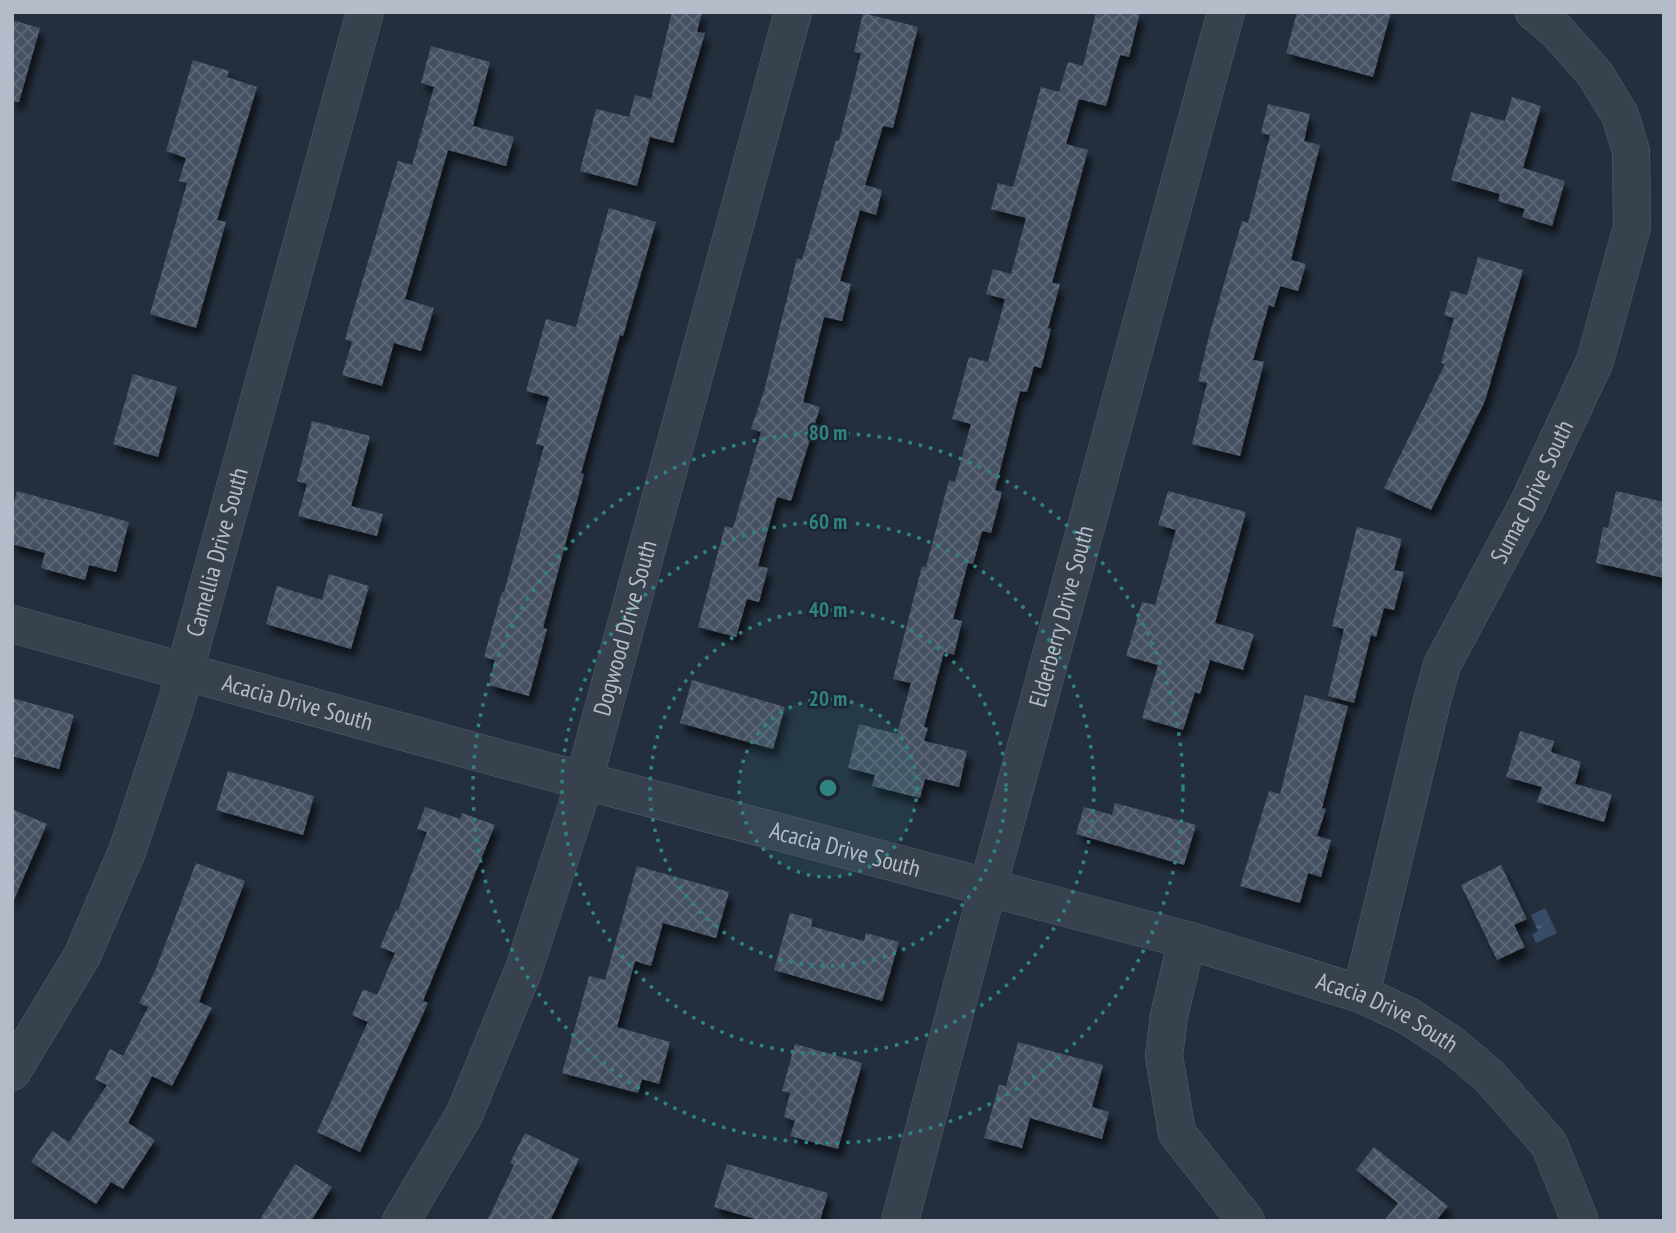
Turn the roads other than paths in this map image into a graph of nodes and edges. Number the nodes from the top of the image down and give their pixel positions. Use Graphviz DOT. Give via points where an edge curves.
graph roads {
  1 [pos="365,12"];
  2 [pos="793,12"];
  3 [pos="1226,12"];
  4 [pos="1534,12"];
  5 [pos="12,624"];
  6 [pos="185,674"];
  7 [pos="584,781"];
  8 [pos="988,887"];
  9 [pos="1187,940"];
  10 [pos="1361,994"];
  11 [pos="12,1072"];
  12 [pos="401,1221"];
  13 [pos="900,1221"];
  14 [pos="1246,1221"];
  15 [pos="1580,1221"];
  1 -- 6 [label="street, Camellia Drive South"];
  2 -- 7 [label="street, Dogwood Drive South"];
  3 -- 8 [label="street, Elderberry Drive South"];
  4 -- 10 [label="street, Sumac Drive South" via="1595,74 1620,116 1631,151 1632,227 1595,361 1528,504 1442,665"];
  5 -- 6 [label="street, Acacia Drive South"];
  6 -- 7 [label="street, Acacia Drive South"];
  6 -- 11 [label="street, Camellia Drive South" via="128,849 82,956"];
  7 -- 8 [label="street, Acacia Drive South"];
  7 -- 12 [label="street, Dogwood Drive South" via="524,969 464,1115"];
  8 -- 9 [label="street, Acacia Drive South"];
  8 -- 13 [label="street, Elderberry Drive South"];
  9 -- 10 [label="street, Acacia Drive South"];
  9 -- 14 [label="street" via="1164,1056 1177,1133"];
  10 -- 15 [label="street, Acacia Drive South" via="1408,1016 1489,1076 1549,1144"];
}
